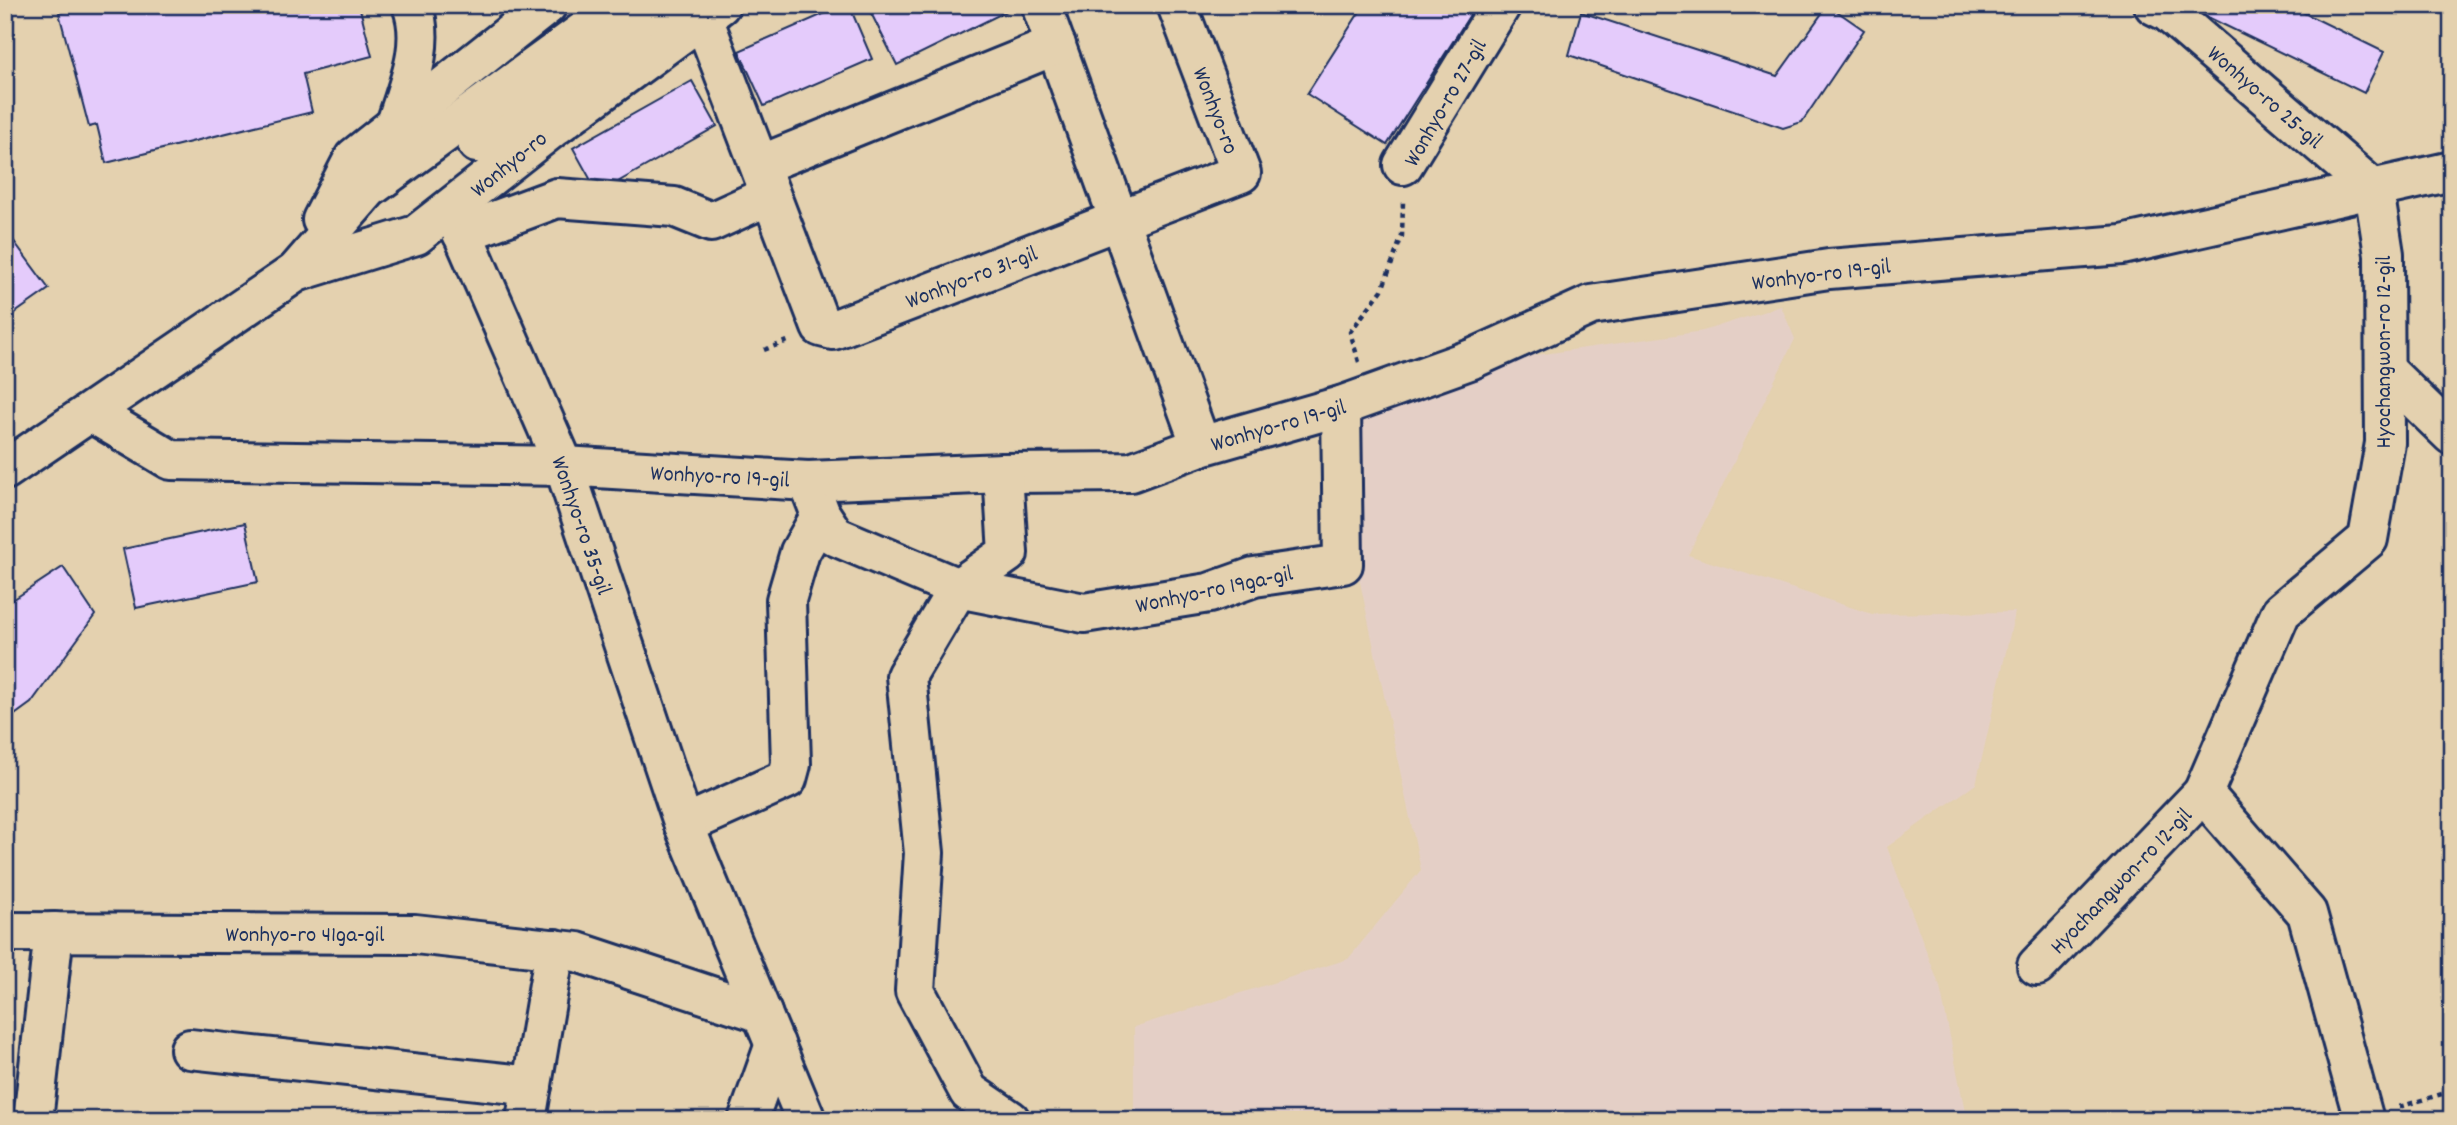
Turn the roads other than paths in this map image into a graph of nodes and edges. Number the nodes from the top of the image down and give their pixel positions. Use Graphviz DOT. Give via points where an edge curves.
graph roads {
  1 [pos="412,5"];
  2 [pos="547,5"];
  3 [pos="620,5"];
  4 [pos="1041,5"];
  5 [pos="1177,5"];
  6 [pos="1501,5"];
  7 [pos="2154,5"];
  8 [pos="697,9"];
  9 [pos="1056,45"];
  10 [pos="397,124"];
  11 [pos="1403,164"];
  12 [pos="2452,171"];
  13 [pos="765,180"];
  14 [pos="2374,190"];
  15 [pos="1120,218"];
  16 [pos="457,221"];
  17 [pos="296,272"];
  18 [pos="2385,370"];
  19 [pos="1355,401"];
  20 [pos="92,413"];
  21 [pos="2452,435"];
  22 [pos="1201,446"];
  23 [pos="564,466"];
  24 [pos="5,470"];
  25 [pos="1003,473"];
  26 [pos="815,498"];
  27 [pos="958,587"];
  28 [pos="2203,793"];
  29 [pos="684,825"];
  30 [pos="5,932"];
  31 [pos="54,932"];
  32 [pos="555,949"];
  33 [pos="2037,966"];
  34 [pos="768,1029"];
  35 [pos="190,1049"];
  36 [pos="529,1103"];
  37 [pos="2380,1114"];
  38 [pos="33,1120"];
  39 [pos="748,1120"];
  40 [pos="806,1120"];
  41 [pos="1010,1120"];
  1 -- 10 [label="street" via="417,57"];
  2 -- 10 [label="street, Wonhyo-ro"];
  3 -- 17 [label="street, Wonhyo-ro" via="368,189"];
  4 -- 9 [label="street"];
  5 -- 15 [label="street, Wonhyo-ro" via="1241,173"];
  6 -- 11 [label="street, Wonhyo-ro 27-gil"];
  7 -- 14 [label="street, Wonhyo-ro 25-gil" via="2168,12"];
  8 -- 13 [label="street"];
  8 -- 16 [label="street, Wonhyo-ro" via="551,129"];
  8 -- 17 [label="street"];
  9 -- 13 [label="street"];
  9 -- 15 [label="street"];
  10 -- 17 [label="street, Wonhyo-ro" via="354,158"];
  12 -- 14 [label="street, Wonhyo-ro 19-gil"];
  13 -- 15 [label="street, Wonhyo-ro 31-gil" via="821,327 833,330"];
  13 -- 16 [label="street" via="711,222 674,207 557,198"];
  14 -- 18 [label="street, Hyochangwon-ro 12-gil" via="2384,254"];
  14 -- 19 [label="street, Wonhyo-ro 19-gil" via="2122,245 1829,270 1591,305 1472,359"];
  15 -- 22 [label="street"];
  16 -- 17 [label="street, Wonhyo-ro"];
  16 -- 23 [label="street, Wonhyo-ro 35-gil"];
  17 -- 20 [label="street, Wonhyo-ro"];
  18 -- 21 [label="street"];
  18 -- 28 [label="street, Hyochangwon-ro 12-gil" via="2385,443 2368,539 2281,612"];
  19 -- 22 [label="street, Wonhyo-ro 19-gil"];
  19 -- 27 [label="street, Wonhyo-ro 19ga-gil" via="1343,564 1254,577 1209,593 1084,613"];
  20 -- 23 [label="street, Wonhyo-ro 19-gil" via="171,460"];
  20 -- 24 [label="street, Wonhyo-ro"];
  22 -- 25 [label="street, Wonhyo-ro 19-gil" via="1130,472"];
  23 -- 26 [label="street, Wonhyo-ro 19-gil"];
  23 -- 29 [label="street, Wonhyo-ro 35-gil"];
  25 -- 26 [label="street, Wonhyo-ro 19-gil"];
  25 -- 27 [label="street" via="1008,553"];
  26 -- 27 [label="street, Wonhyo-ro 19ga-gil" via="835,536"];
  26 -- 29 [label="street" via="786,600 791,764 787,779"];
  27 -- 41 [label="street" via="906,676 924,853 915,991 970,1092"];
  28 -- 33 [label="street, Hyochangwon-ro 12-gil"];
  28 -- 37 [label="street, Hyochangwon-ro 12-gil" via="2307,913"];
  29 -- 34 [label="street, Wonhyo-ro 35-gil"];
  30 -- 31 [label="street, Wonhyo-ro 41ga-gil"];
  31 -- 32 [label="street, Wonhyo-ro 41ga-gil" via="415,934"];
  31 -- 38 [label="street"];
  32 -- 34 [label="street, Wonhyo-ro 41ga-gil" via="577,951"];
  32 -- 36 [label="street"];
  34 -- 39 [label="street"];
  34 -- 40 [label="street, Wonhyo-ro 35-gil"];
  35 -- 36 [label="street"];
}
